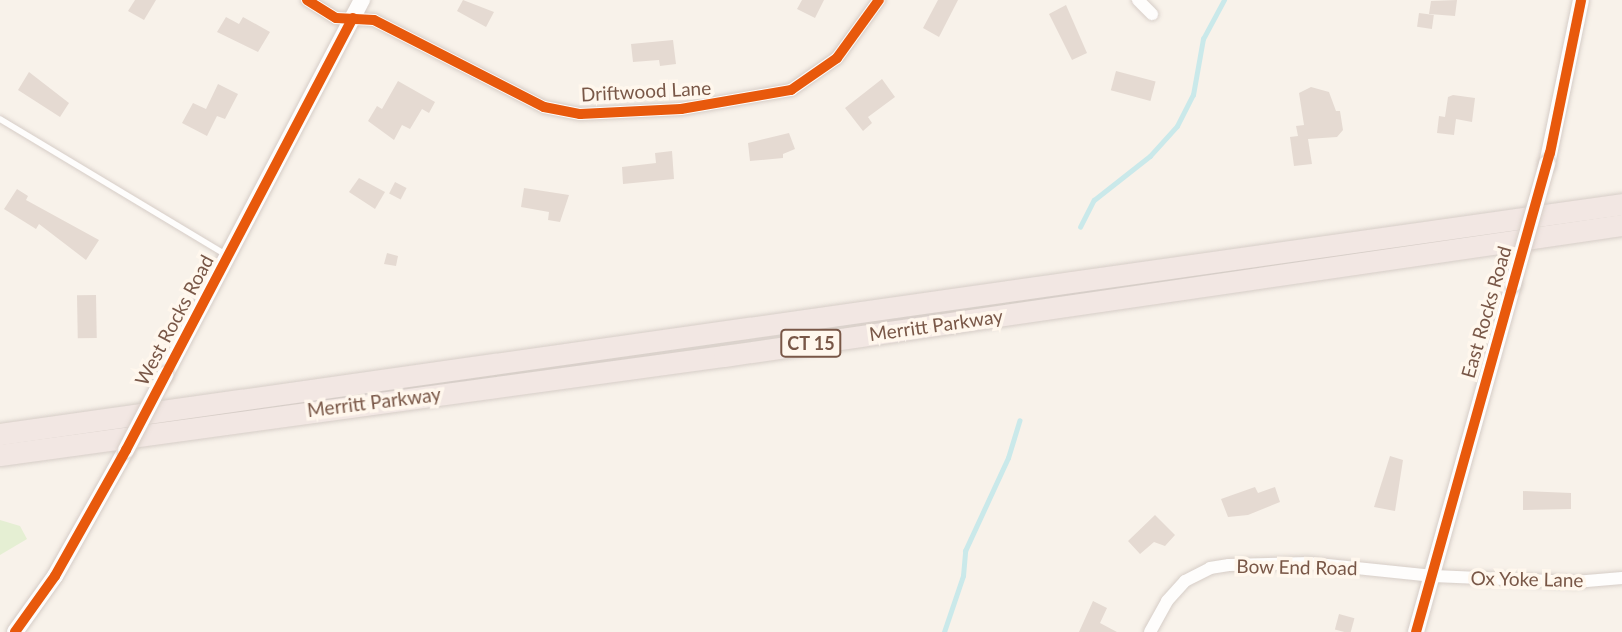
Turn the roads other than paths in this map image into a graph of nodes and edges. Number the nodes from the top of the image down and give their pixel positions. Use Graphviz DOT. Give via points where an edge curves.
graph roads {
  1 [pos="307,0"];
  2 [pos="362,0"];
  3 [pos="879,0"];
  4 [pos="1138,0"];
  5 [pos="1581,0"];
  6 [pos="1152,14"];
  7 [pos="353,18"];
  8 [pos="0,118"];
  9 [pos="1622,204"];
  10 [pos="1622,225"];
  11 [pos="228,257"];
  12 [pos="0,434"];
  13 [pos="0,455"];
  14 [pos="1433,576"];
  15 [pos="1622,578"];
  16 [pos="16,632"];
  17 [pos="1150,632"];
  18 [pos="1416,632"];
  1 -- 7 [label="street, Driftwood Lane" via="336,18"];
  2 -- 7 [label="main road, West Rocks Road"];
  3 -- 7 [label="street, Driftwood Lane" via="837,58 791,90 681,109 580,114 544,107 374,20"];
  4 -- 6 [label="street"];
  5 -- 14 [label="main road, East Rocks Road, bridge" via="1547,164"];
  7 -- 11 [label="main road, West Rocks Road"];
  8 -- 11 [label="lane"];
  9 -- 12 [label="highway, Merritt Parkway / CT 15"];
  10 -- 13 [label="highway, Merritt Parkway / CT 15"];
  11 -- 16 [label="main road, West Rocks Road, bridge" via="55,576"];
  14 -- 15 [label="street, Ox Yoke Lane" via="1575,582"];
  14 -- 17 [label="street, Bow End Road" via="1308,564 1210,568 1177,589"];
  14 -- 18 [label="main road, East Rocks Road"];
}
